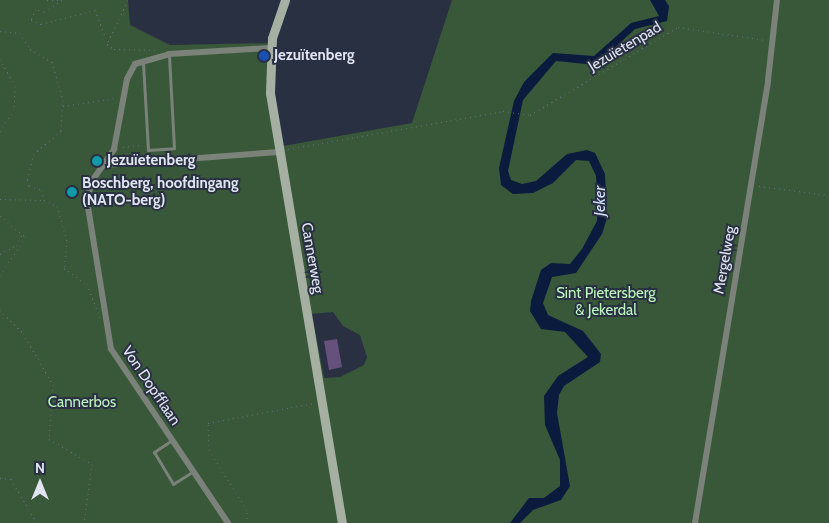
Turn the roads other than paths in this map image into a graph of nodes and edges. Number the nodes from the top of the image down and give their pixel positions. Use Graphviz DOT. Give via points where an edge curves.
graph roads {
  1 [pos="285,0"];
  2 [pos="777,0"];
  3 [pos="270,48"];
  4 [pos="168,54"];
  5 [pos="142,60"];
  6 [pos="279,152"];
  7 [pos="106,165"];
  8 [pos="172,439"];
  9 [pos="194,471"];
  10 [pos="228,523"];
  11 [pos="342,523"];
  12 [pos="695,523"];
  1 -- 3 [label="main road, Cannerweg"];
  2 -- 12 [label="street, Mergelweg" via="751,185"];
  3 -- 4 [label="street"];
  3 -- 6 [label="main road, Cannerweg" via="268,80"];
  4 -- 5 [label="street"];
  4 -- 5 [label="lane" via="174,148 148,150"];
  5 -- 7 [label="street, Von Dopfflaan" via="130,69 120,129"];
  6 -- 7 [label="street"];
  6 -- 11 [label="main road, Cannerweg"];
  7 -- 8 [label="street, Von Dopfflaan" via="92,181 87,201 105,318 114,354"];
  8 -- 9 [label="street, Von Dopfflaan"];
  8 -- 9 [label="lane" via="154,452 173,484"];
  9 -- 10 [label="street, Von Dopfflaan"];
}
